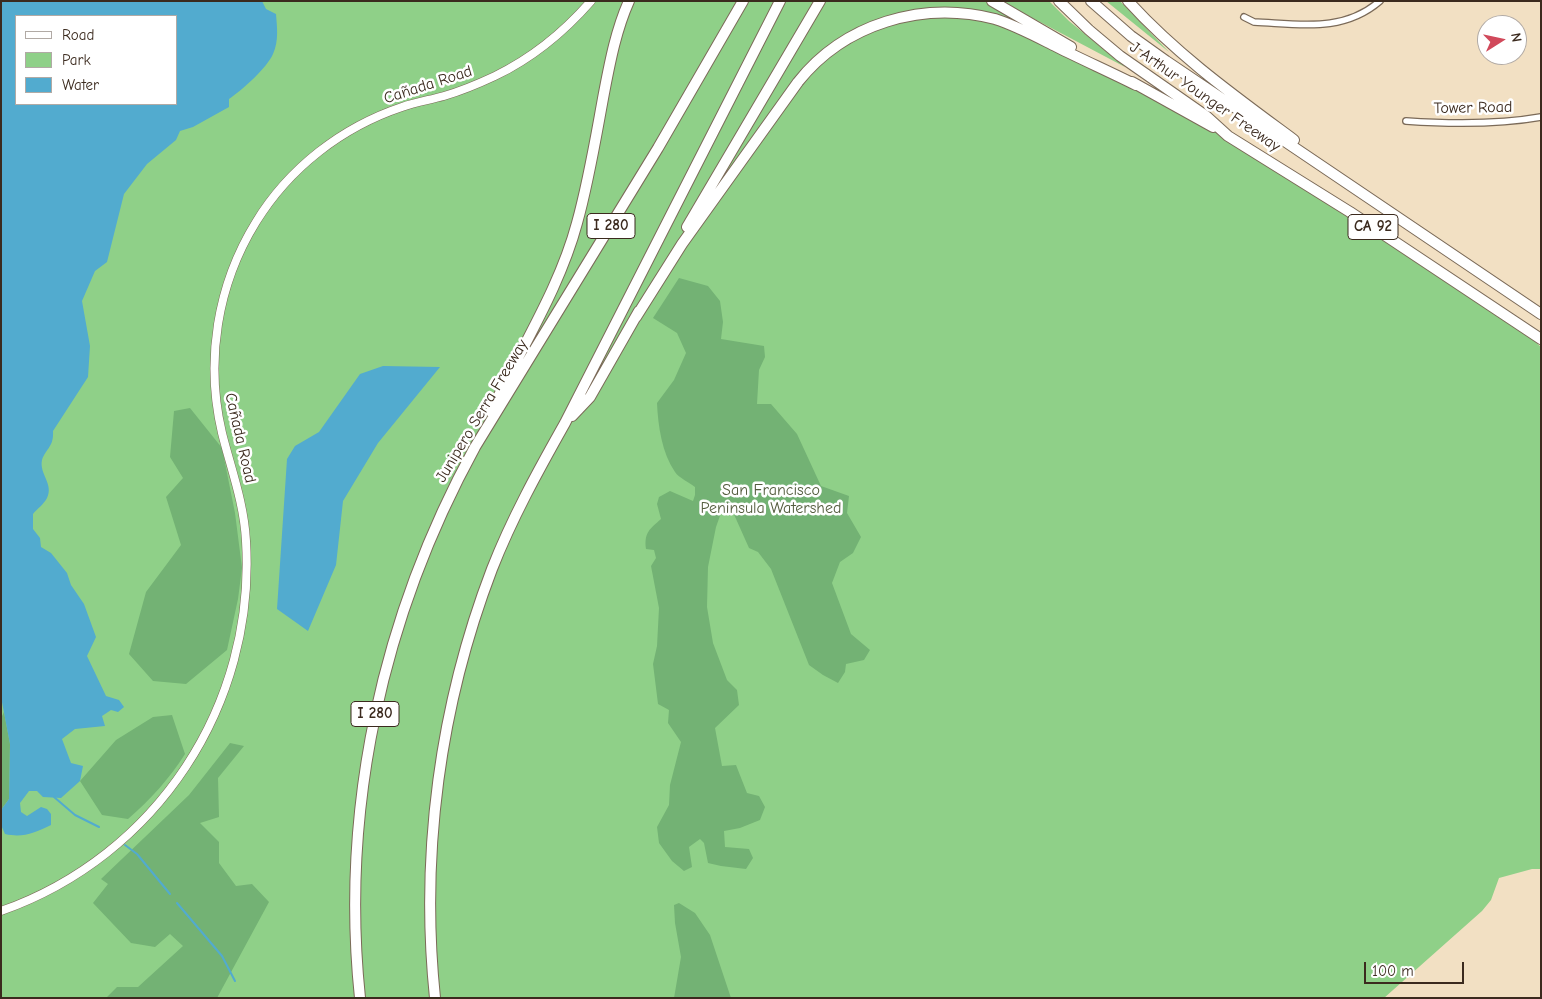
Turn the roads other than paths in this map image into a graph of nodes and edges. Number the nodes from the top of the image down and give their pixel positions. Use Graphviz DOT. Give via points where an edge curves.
graph roads {
  1 [pos="591,1"];
  2 [pos="629,1"];
  3 [pos="742,1"];
  4 [pos="780,1"];
  5 [pos="820,1"];
  6 [pos="992,1"];
  7 [pos="1059,1"];
  8 [pos="1090,1"];
  9 [pos="1128,1"];
  10 [pos="1135,1"];
  11 [pos="1380,1"];
  12 [pos="1244,17"];
  13 [pos="1160,35"];
  14 [pos="1136,85"];
  15 [pos="1541,117"];
  16 [pos="1406,121"];
  17 [pos="1228,136"];
  18 [pos="1347,183"];
  19 [pos="1541,314"];
  20 [pos="636,317"];
  21 [pos="1515,323"];
  22 [pos="1541,339"];
  23 [pos="1541,346"];
  24 [pos="565,423"];
  25 [pos="475,447"];
  26 [pos="1,911"];
  27 [pos="360,998"];
  28 [pos="435,998"];
  1 -- 26 [label="main road, Cañada Road" via="550,41 499,74 462,90 387,112 346,133 288,180 257,220 231,273 219,314 216,339 218,412 242,510 247,566 242,623 221,701 204,738 182,772 132,831 76,876"];
  2 -- 25 [label="highway" via="612,52 583,203 570,248"];
  3 -- 25 [label="highway, Junipero Serra Freeway / I 280" via="658,148"];
  4 -- 24 [label="highway, I 280"];
  5 -- 20 [label="highway"];
  6 -- 14 [label="highway"];
  7 -- 17 [label="highway, J Arthur Younger Freeway / CA 92" via="1120,56 1206,116"];
  8 -- 18 [label="highway, J Arthur Younger Freeway / CA 92" via="1154,53"];
  9 -- 13 [label="highway"];
  10 -- 13 [label="highway"];
  11 -- 12 [label="street" via="1359,16 1325,24 1254,22"];
  13 -- 18 [label="highway" via="1337,171"];
  14 -- 17 [label="highway"];
  14 -- 20 [label="highway" via="1019,28 980,15 951,11 919,12 868,26 832,48 804,74 690,233"];
  15 -- 16 [label="street, Tower Road" via="1450,123"];
  17 -- 21 [label="highway, J Arthur Younger Freeway / CA 92" via="1350,212"];
  18 -- 19 [label="highway, J Arthur Younger Freeway / CA 92"];
  20 -- 24 [label="highway" via="590,397"];
  21 -- 22 [label="highway, J Arthur Younger Freeway / CA 92"];
  21 -- 23 [label="highway"];
  24 -- 28 [label="highway, I 280" via="524,497 493,568 453,698 436,794 432,843 431,945"];
  25 -- 27 [label="highway, Junipero Serra Freeway / I 280" via="440,516 414,580 395,636 371,732 357,836 355,890"];
}
